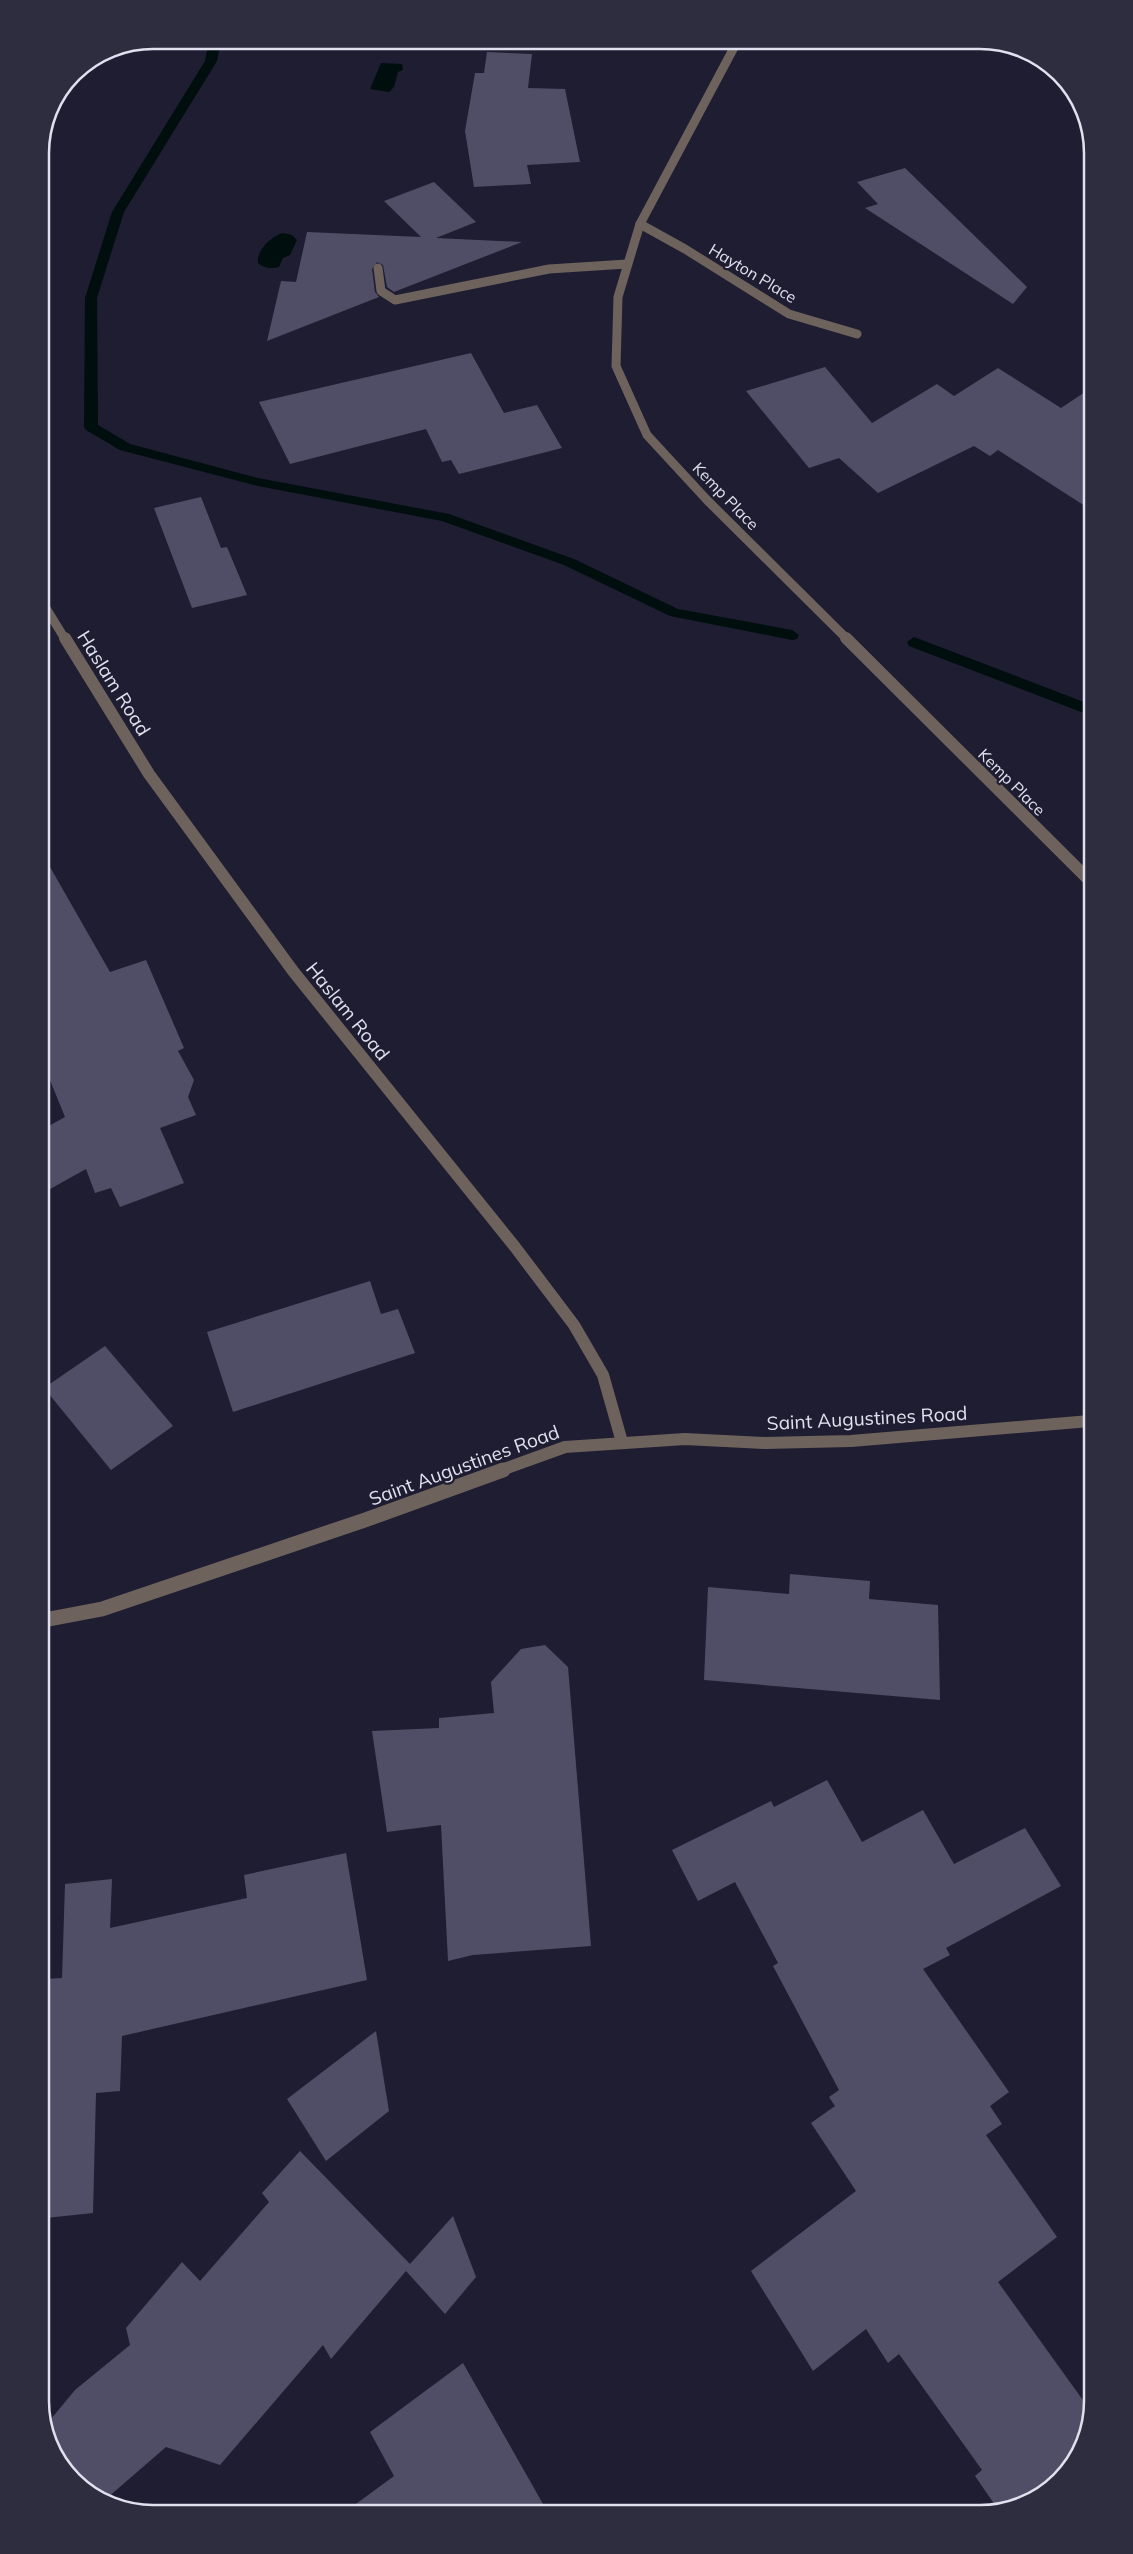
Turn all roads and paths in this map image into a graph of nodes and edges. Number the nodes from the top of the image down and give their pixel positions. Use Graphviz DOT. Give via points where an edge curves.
graph roads {
  1 [pos="733,49"];
  2 [pos="640,224"];
  3 [pos="627,264"];
  4 [pos="378,268"];
  5 [pos="857,334"];
  6 [pos="49,613"];
  7 [pos="1084,875"];
  8 [pos="1084,1422"];
  9 [pos="622,1442"];
  10 [pos="49,1619"];
  1 -- 2 [label="street, Kemp Place"];
  2 -- 3 [label="street, Kemp Place"];
  2 -- 5 [label="street, Hayton Place" via="789,314"];
  3 -- 4 [label="street" via="549,269 395,300 381,291"];
  3 -- 7 [label="street, Kemp Place" via="618,297 616,366 647,436 707,500"];
  6 -- 9 [label="street, Haslam Road" via="149,774 288,963 516,1247 574,1325 603,1375"];
  8 -- 9 [label="street, Saint Augustines Road" via="850,1441 765,1443 685,1438"];
  9 -- 10 [label="street, Saint Augustines Road" via="565,1447 365,1520 102,1609"];
}
